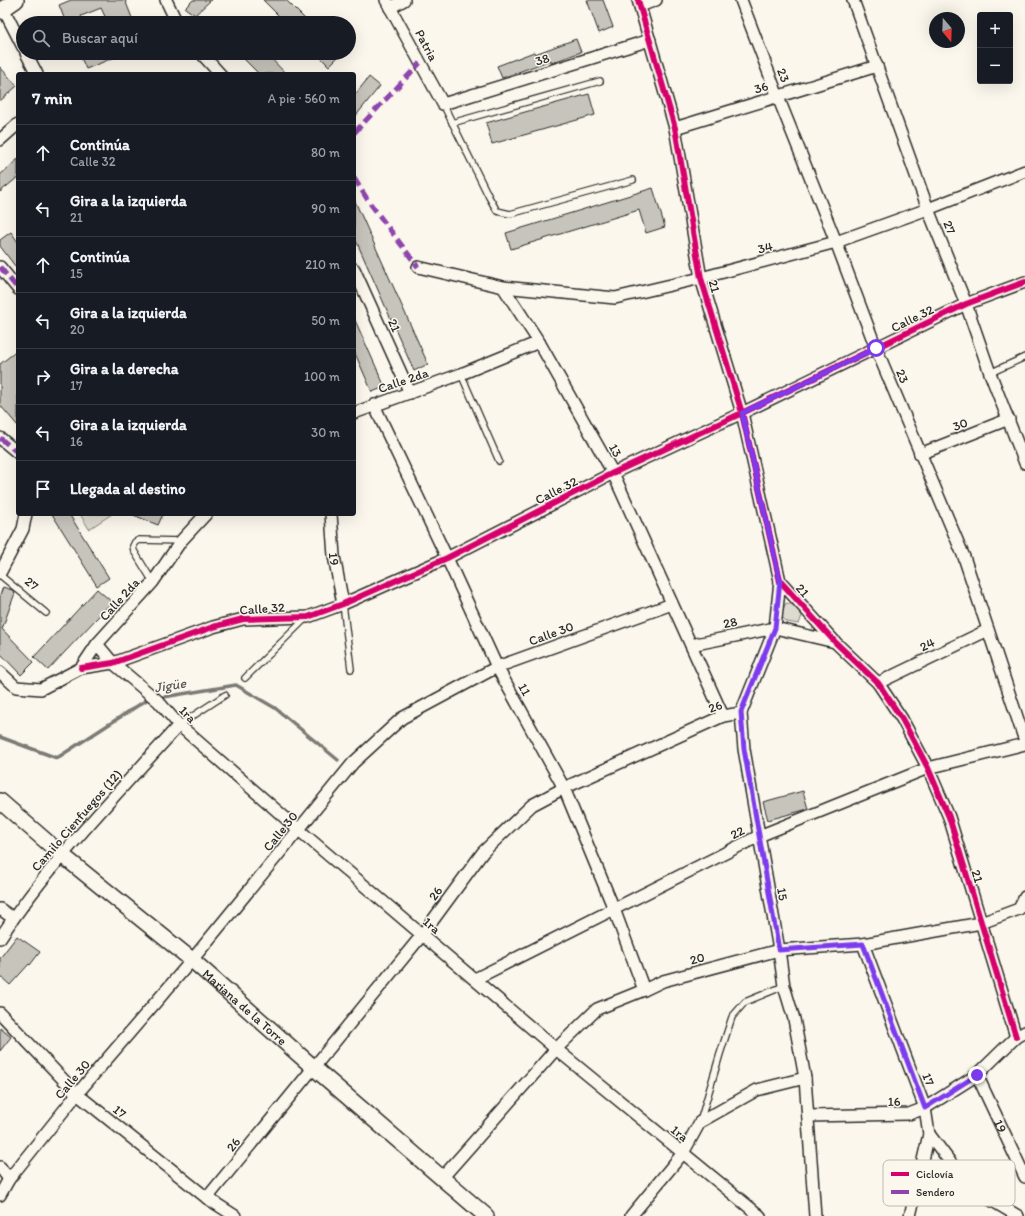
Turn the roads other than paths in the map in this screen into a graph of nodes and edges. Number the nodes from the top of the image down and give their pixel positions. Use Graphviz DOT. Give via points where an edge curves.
graph roads {
  1 [pos="16,0"];
  2 [pos="166,0"];
  3 [pos="404,0"];
  4 [pos="656,0"];
  5 [pos="741,0"];
  6 [pos="853,0"];
  7 [pos="639,3"];
  8 [pos="388,4"];
  9 [pos="1,8"];
  10 [pos="174,16"];
  11 [pos="16,35"];
  12 [pos="650,40"];
  13 [pos="30,60"];
  14 [pos="207,60"];
  15 [pos="877,66"];
  16 [pos="36,72"];
  17 [pos="218,72"];
  18 [pos="600,81"];
  19 [pos="778,97"];
  20 [pos="443,104"];
  21 [pos="452,123"];
  22 [pos="16,126"];
  23 [pos="675,128"];
  24 [pos="0,140"];
  25 [pos="1025,171"];
  26 [pos="633,180"];
  27 [pos="928,209"];
  28 [pos="836,242"];
  29 [pos="418,266"];
  30 [pos="0,267"];
  31 [pos="356,273"];
  32 [pos="701,278"];
  33 [pos="1025,282"];
  34 [pos="16,287"];
  35 [pos="503,287"];
  36 [pos="966,304"];
  37 [pos="539,342"];
  38 [pos="876,348"];
  39 [pos="1025,357"];
  40 [pos="990,373"];
  41 [pos="461,374"];
  42 [pos="410,393"];
  43 [pos="374,405"];
  44 [pos="356,412"];
  45 [pos="742,413"];
  46 [pos="1009,419"];
  47 [pos="0,438"];
  48 [pos="1021,439"];
  49 [pos="16,451"];
  50 [pos="920,454"];
  51 [pos="499,461"];
  52 [pos="1025,463"];
  53 [pos="613,473"];
  54 [pos="26,516"];
  55 [pos="204,516"];
  56 [pos="331,516"];
  57 [pos="181,541"];
  58 [pos="447,558"];
  59 [pos="0,574"];
  60 [pos="780,581"];
  61 [pos="153,582"];
  62 [pos="343,604"];
  63 [pos="672,604"];
  64 [pos="46,613"];
  65 [pos="308,617"];
  66 [pos="775,628"];
  67 [pos="988,630"];
  68 [pos="835,642"];
  69 [pos="97,644"];
  70 [pos="691,645"];
  71 [pos="112,663"];
  72 [pos="497,667"];
  73 [pos="81,668"];
  74 [pos="351,668"];
  75 [pos="0,672"];
  76 [pos="245,678"];
  77 [pos="878,683"];
  78 [pos="225,695"];
  79 [pos="741,712"];
  80 [pos="723,716"];
  81 [pos="179,725"];
  82 [pos="1025,743"];
  83 [pos="928,768"];
  84 [pos="564,788"];
  85 [pos="0,801"];
  86 [pos="299,830"];
  87 [pos="759,836"];
  88 [pos="62,855"];
  89 [pos="1025,897"];
  90 [pos="0,909"];
  91 [pos="614,909"];
  92 [pos="13,918"];
  93 [pos="981,923"];
  94 [pos="422,935"];
  95 [pos="0,938"];
  96 [pos="863,944"];
  97 [pos="779,950"];
  98 [pos="192,960"];
  99 [pos="475,980"];
  100 [pos="784,986"];
  101 [pos="644,990"];
  102 [pos="0,1013"];
  103 [pos="1020,1034"];
  104 [pos="556,1049"];
  105 [pos="314,1067"];
  106 [pos="977,1075"];
  107 [pos="805,1078"];
  108 [pos="77,1094"];
  109 [pos="925,1108"];
  110 [pos="808,1116"];
  111 [pos="700,1122"];
  112 [pos="929,1134"];
  113 [pos="683,1153"];
  114 [pos="923,1160"];
  115 [pos="949,1160"];
  116 [pos="0,1167"];
  117 [pos="1025,1177"];
  118 [pos="442,1178"];
  119 [pos="9,1179"];
  120 [pos="0,1195"];
  121 [pos="206,1198"];
  122 [pos="912,1206"];
  123 [pos="1001,1206"];
  124 [pos="235,1216"];
  125 [pos="486,1216"];
  126 [pos="631,1216"];
  127 [pos="760,1216"];
  128 [pos="815,1216"];
  129 [pos="910,1216"];
  130 [pos="1018,1216"];
  1 -- 9 [label="street"];
  2 -- 10 [label="street"];
  3 -- 8 [label="street"];
  4 -- 7 [label="street"];
  5 -- 19 [label="street, 23"];
  6 -- 15 [label="street, 27"];
  7 -- 12 [label="street, 21"];
  8 -- 20 [label="street, Patria"];
  9 -- 11 [label="street"];
  12 -- 20 [label="street, 38"];
  12 -- 23 [label="street, 21"];
  13 -- 16 [label="street"];
  14 -- 17 [label="street"];
  15 -- 19 [label="street, 36"];
  15 -- 27 [label="street, 27"];
  18 -- 21 [label="lane"];
  19 -- 23 [label="street, 36"];
  19 -- 28 [label="street, 23"];
  20 -- 21 [label="lane"];
  21 -- 26 [label="lane" via="497,211 510,214"];
  22 -- 24 [label="street"];
  23 -- 32 [label="street, 21"];
  25 -- 27 [label="street, 34"];
  27 -- 28 [label="street, 34"];
  27 -- 36 [label="street, 27"];
  28 -- 32 [label="street, 34"];
  28 -- 38 [label="street, 23"];
  29 -- 35 [label="street"];
  30 -- 34 [label="street"];
  31 -- 42 [label="street, 21"];
  32 -- 35 [label="street, 34" via="615,298"];
  32 -- 45 [label="street, 21"];
  33 -- 36 [label="street, Calle 32"];
  35 -- 37 [label="street, 13"];
  36 -- 38 [label="street, Calle 32"];
  36 -- 40 [label="street, 27"];
  37 -- 41 [label="street"];
  37 -- 53 [label="street, 13"];
  38 -- 45 [label="street, Calle 32"];
  38 -- 50 [label="street, 23"];
  39 -- 40 [label="lane"];
  40 -- 46 [label="street, 27"];
  41 -- 42 [label="street, Calle 2da"];
  41 -- 51 [label="lane"];
  42 -- 43 [label="street, Calle 2da"];
  43 -- 44 [label="street, Calle 2da"];
  43 -- 58 [label="street, 11"];
  45 -- 53 [label="street, Calle 32"];
  45 -- 60 [label="street, 21"];
  46 -- 48 [label="street, 27"];
  46 -- 50 [label="street, 30"];
  47 -- 49 [label="street"];
  48 -- 52 [label="street, 27"];
  50 -- 67 [label="street, 23" via="964,557"];
  53 -- 58 [label="street, Calle 32"];
  53 -- 63 [label="street, 13"];
  54 -- 59 [label="street" via="23,529"];
  55 -- 57 [label="street, Calle 2da"];
  56 -- 62 [label="street, 19" via="334,556"];
  57 -- 61 [label="street, Calle 2da"];
  57 -- 61 [label="lane" via="135,542 134,551"];
  58 -- 62 [label="street, Calle 32"];
  58 -- 72 [label="street, 11"];
  59 -- 64 [label="lane, 27"];
  60 -- 66 [label="street, 15"];
  60 -- 68 [label="street, 21"];
  61 -- 69 [label="street, Calle 2da"];
  62 -- 65 [label="street, Calle 32"];
  62 -- 74 [label="lane"];
  63 -- 70 [label="street, 13"];
  63 -- 72 [label="street, Calle 30"];
  65 -- 71 [label="street, Calle 32" via="243,619"];
  65 -- 76 [label="lane"];
  66 -- 68 [label="street"];
  66 -- 70 [label="street, 28"];
  66 -- 79 [label="street, 15"];
  67 -- 77 [label="street, 24"];
  67 -- 82 [label="street, 23"];
  68 -- 77 [label="street, 21"];
  69 -- 71 [label="street, 1ra"];
  69 -- 73 [label="street, Calle 2da"];
  70 -- 80 [label="street, 13"];
  71 -- 73 [label="street, Calle 32"];
  71 -- 81 [label="street, 1ra" via="158,701"];
  72 -- 84 [label="street, 11"];
  72 -- 86 [label="street, Calle 30" via="402,718 353,763"];
  73 -- 75 [label="street, Calle 2da" via="41,689 16,687"];
  77 -- 83 [label="street, 21" via="902,719"];
  78 -- 81 [label="lane"];
  79 -- 80 [label="street, 26"];
  79 -- 87 [label="street, 15" via="744,749"];
  80 -- 84 [label="street, 26"];
  81 -- 86 [label="street, 1ra"];
  81 -- 88 [label="street, Camilo Cienfuegos (12)"];
  82 -- 83 [label="street, 22"];
  83 -- 87 [label="street, 22"];
  83 -- 93 [label="street, 21" via="949,817"];
  84 -- 91 [label="street, 11"];
  84 -- 94 [label="street, 26" via="532,804 483,852"];
  85 -- 88 [label="street, Mariana de la Torre"];
  86 -- 94 [label="street, 1ra"];
  86 -- 98 [label="street, Calle 30"];
  87 -- 91 [label="street, 22"];
  87 -- 97 [label="street, 15"];
  88 -- 92 [label="street, Camilo Cienfuegos (12)"];
  88 -- 98 [label="street, Mariana de la Torre"];
  89 -- 93 [label="street, 20" via="1019,909"];
  90 -- 92 [label="street"];
  91 -- 99 [label="street, 22"];
  91 -- 101 [label="street, 11"];
  92 -- 95 [label="street, Camilo Cienfuegos (12)"];
  93 -- 96 [label="street, 20"];
  93 -- 103 [label="street, 21"];
  94 -- 99 [label="street, 1ra"];
  94 -- 105 [label="street, 26"];
  96 -- 97 [label="street, 20"];
  96 -- 109 [label="street, 17"];
  97 -- 100 [label="street, 15"];
  97 -- 101 [label="street, 20" via="663,981"];
  98 -- 105 [label="street, Mariana de la Torre"];
  98 -- 108 [label="street, Calle 30"];
  99 -- 104 [label="street, 1ra"];
  100 -- 107 [label="street, 15" via="794,1019"];
  100 -- 111 [label="lane" via="745,1002 732,1017"];
  101 -- 104 [label="street, 20" via="597,1009"];
  102 -- 108 [label="street, 17"];
  103 -- 106 [label="street, 16"];
  104 -- 113 [label="street, 1ra"];
  104 -- 118 [label="street, 20"];
  105 -- 118 [label="street, Mariana de la Torre"];
  105 -- 121 [label="street, 26"];
  106 -- 109 [label="street, 16"];
  106 -- 117 [label="street, 19"];
  107 -- 110 [label="street, 15"];
  107 -- 111 [label="street" via="757,1090"];
  108 -- 119 [label="street, Calle 30"];
  108 -- 121 [label="street, 17"];
  109 -- 110 [label="street, 16" via="909,1114"];
  109 -- 112 [label="street, 17"];
  110 -- 128 [label="street, 15"];
  111 -- 113 [label="street"];
  112 -- 114 [label="street"];
  112 -- 115 [label="street, 17"];
  113 -- 126 [label="street"];
  113 -- 127 [label="street, 1ra"];
  116 -- 119 [label="street"];
  118 -- 125 [label="street, Mariana de la Torre"];
  119 -- 120 [label="street, Calle 30"];
  121 -- 124 [label="street, 17"];
  122 -- 129 [label="street"];
  123 -- 130 [label="street, 17"];
}
